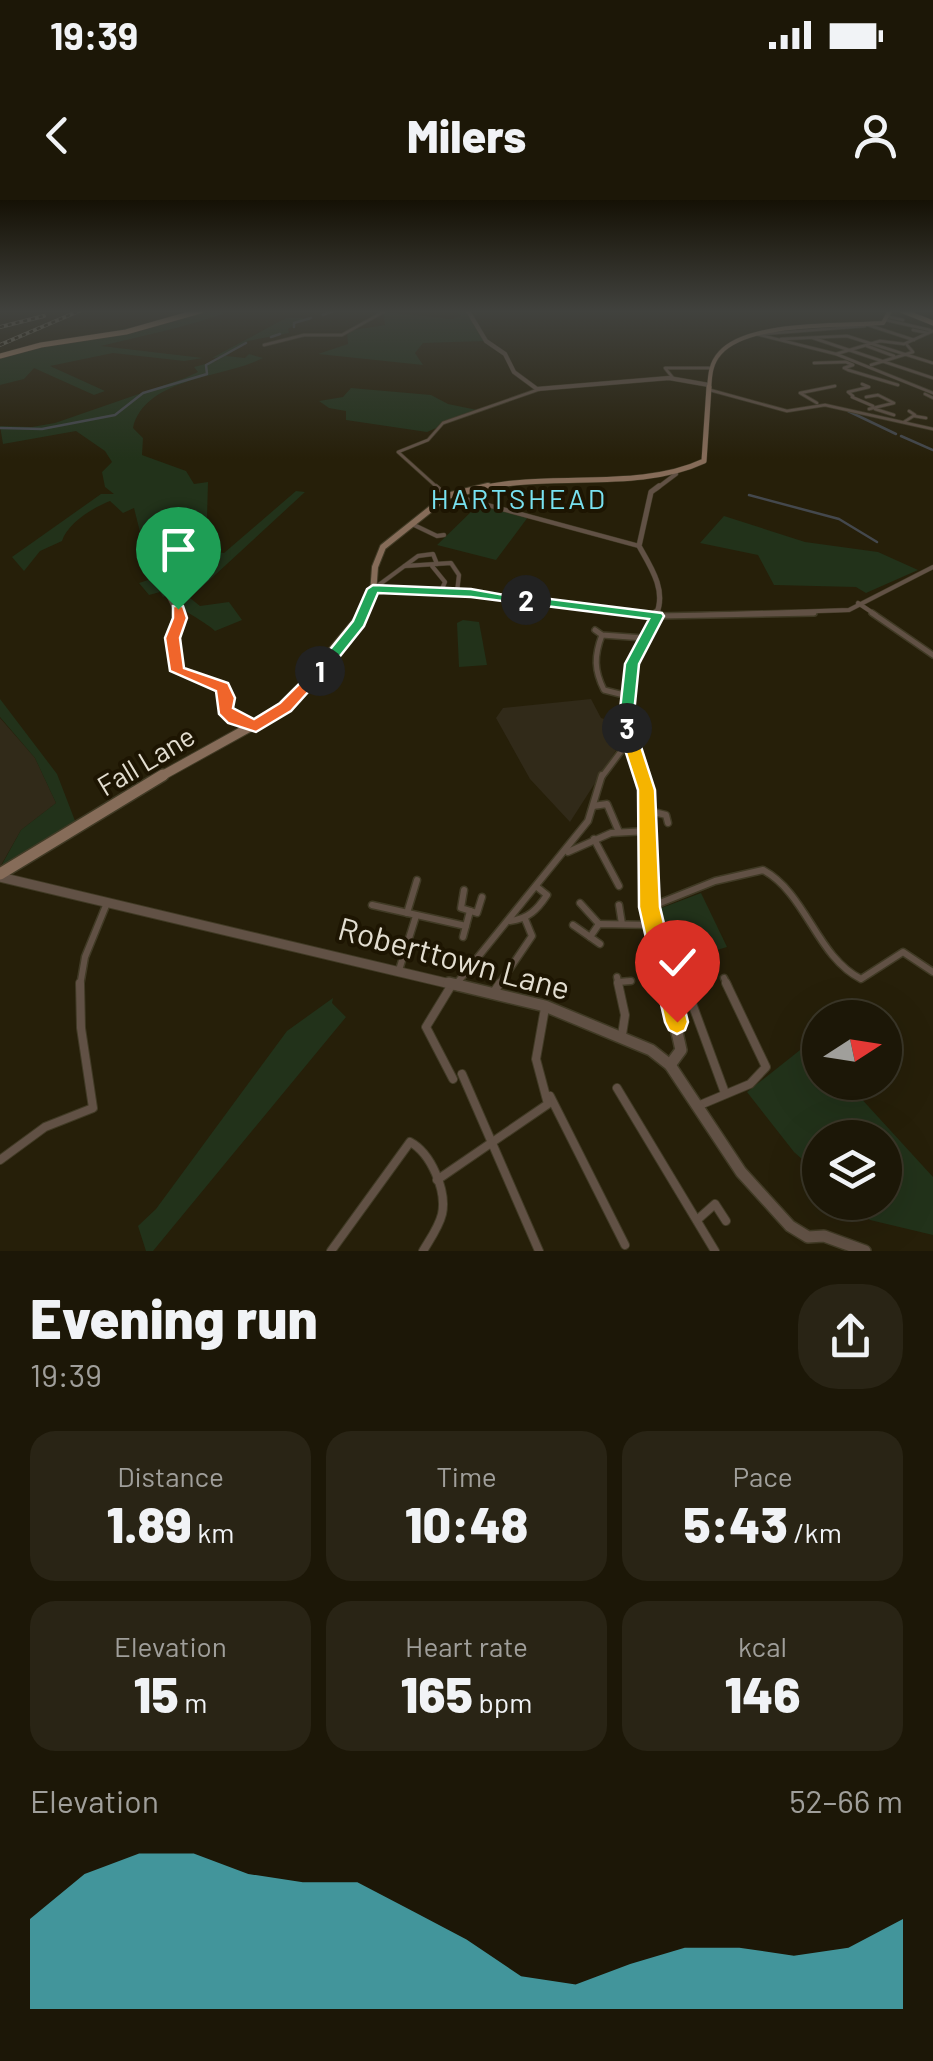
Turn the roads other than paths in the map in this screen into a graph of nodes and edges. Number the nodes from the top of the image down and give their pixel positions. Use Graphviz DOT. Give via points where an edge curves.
graph roads {
  1 [pos="507,360"];
  2 [pos="715,360"];
  3 [pos="837,360"];
  4 [pos="846,360"];
  5 [pos="849,360"];
  6 [pos="852,360"];
  7 [pos="877,360"];
  8 [pos="889,360"];
  9 [pos="883,362"];
  10 [pos="814,363"];
  11 [pos="861,363"];
  12 [pos="921,364"];
  13 [pos="870,366"];
  14 [pos="710,368"];
  15 [pos="907,369"];
  16 [pos="672,378"];
  17 [pos="932,378"];
  18 [pos="898,385"];
  19 [pos="835,386"];
  20 [pos="858,386"];
  21 [pos="870,387"];
  22 [pos="710,388"];
  23 [pos="536,389"];
  24 [pos="878,394"];
  25 [pos="930,395"];
  26 [pos="866,396"];
  27 [pos="819,404"];
  28 [pos="870,409"];
  29 [pos="909,411"];
  30 [pos="893,413"];
  31 [pos="914,416"];
  32 [pos="926,418"];
  33 [pos="904,422"];
  34 [pos="931,428"];
  35 [pos="676,474"];
  36 [pos="448,495"];
  37 [pos="409,523"];
  38 [pos="442,537"];
  39 [pos="144,546"];
  40 [pos="639,546"];
  41 [pos="434,565"];
  42 [pos="405,566"];
  43 [pos="933,567"];
  44 [pos="373,588"];
  45 [pos="441,591"];
  46 [pos="457,592"];
  47 [pos="858,604"];
  48 [pos="849,610"];
  49 [pos="869,610"];
  50 [pos="658,616"];
  51 [pos="595,630"];
  52 [pos="602,635"];
  53 [pos="644,638"];
  54 [pos="933,655"];
  55 [pos="628,696"];
  56 [pos="256,726"];
  57 [pos="628,742"];
  58 [pos="592,806"];
  59 [pos="650,811"];
  60 [pos="668,823"];
  61 [pos="619,832"];
  62 [pos="649,832"];
  63 [pos="594,839"];
  64 [pos="566,853"];
  65 [pos="0,876"];
  66 [pos="417,880"];
  67 [pos="620,886"];
  68 [pos="537,887"];
  69 [pos="464,890"];
  70 [pos="482,898"];
  71 [pos="107,903"];
  72 [pos="580,903"];
  73 [pos="372,906"];
  74 [pos="619,906"];
  75 [pos="649,907"];
  76 [pos="470,911"];
  77 [pos="412,914"];
  78 [pos="525,919"];
  79 [pos="509,921"];
  80 [pos="599,924"];
  81 [pos="622,924"];
  82 [pos="574,925"];
  83 [pos="654,925"];
  84 [pos="466,926"];
  85 [pos="371,937"];
  86 [pos="463,937"];
  87 [pos="590,937"];
  88 [pos="600,944"];
  89 [pos="407,945"];
  90 [pos="399,970"];
  91 [pos="933,972"];
  92 [pos="724,978"];
  93 [pos="631,981"];
  94 [pos="456,983"];
  95 [pos="686,987"];
  96 [pos="494,992"];
  97 [pos="545,1006"];
  98 [pos="622,1038"];
  99 [pos="670,1066"];
  100 [pos="618,1088"];
  101 [pos="725,1093"];
  102 [pos="550,1096"];
  103 [pos="695,1107"];
  104 [pos="492,1144"];
  105 [pos="0,1160"];
  106 [pos="438,1180"];
  107 [pos="697,1220"];
  108 [pos="726,1221"];
  109 [pos="807,1244"];
  110 [pos="625,1245"];
  111 [pos="332,1251"];
  112 [pos="423,1251"];
  113 [pos="539,1251"];
  114 [pos="715,1251"];
  115 [pos="865,1251"];
  1 -- 23 [label="street"];
  2 -- 14 [label="main road"];
  3 -- 10 [label="street"];
  4 -- 18 [label="street" via="853,365 846,369"];
  5 -- 11 [label="street"];
  6 -- 11 [label="street"];
  7 -- 9 [label="street"];
  8 -- 9 [label="street"];
  9 -- 13 [label="street"];
  9 -- 15 [label="street"];
  11 -- 13 [label="street"];
  12 -- 15 [label="street"];
  13 -- 25 [label="street"];
  14 -- 16 [label="street" via="665,368"];
  14 -- 22 [label="main road"];
  15 -- 17 [label="street"];
  16 -- 22 [label="street"];
  16 -- 23 [label="street"];
  19 -- 27 [label="street" via="800,394"];
  20 -- 21 [label="street"];
  20 -- 21 [label="street"];
  20 -- 28 [label="street" via="848,392"];
  21 -- 24 [label="street"];
  22 -- 27 [label="street" via="788,411"];
  22 -- 35 [label="main road" via="704,461"];
  23 -- 36 [label="street" via="442,423 428,440 398,452"];
  24 -- 26 [label="street"];
  24 -- 28 [label="street" via="894,403"];
  27 -- 28 [label="street"];
  28 -- 30 [label="street"];
  28 -- 33 [label="street"];
  29 -- 31 [label="street"];
  31 -- 32 [label="street"];
  31 -- 33 [label="street"];
  33 -- 34 [label="street"];
  35 -- 36 [label="main road" via="510,481"];
  35 -- 40 [label="street" via="652,492"];
  36 -- 37 [label="main road, Fall Lane"];
  36 -- 40 [label="street"];
  37 -- 38 [label="street"];
  37 -- 44 [label="main road, Fall Lane" via="383,547"];
  39 -- 56 [label="street" via="179,612 172,638 178,671 223,687 227,714"];
  40 -- 50 [label="street" via="657,578"];
  41 -- 42 [label="street"];
  41 -- 42 [label="street" via="430,552"];
  41 -- 45 [label="street" via="445,582"];
  41 -- 46 [label="street" via="450,562 458,571"];
  42 -- 44 [label="street"];
  43 -- 47 [label="street"];
  44 -- 45 [label="street"];
  44 -- 56 [label="main road, Fall Lane" via="359,623 306,688"];
  45 -- 46 [label="street"];
  46 -- 50 [label="street"];
  47 -- 48 [label="street"];
  47 -- 49 [label="street"];
  48 -- 49 [label="street"];
  48 -- 50 [label="street"];
  49 -- 54 [label="street"];
  50 -- 53 [label="street"];
  51 -- 52 [label="street"];
  52 -- 53 [label="street"];
  52 -- 55 [label="street" via="593,669 604,690"];
  53 -- 55 [label="street"];
  55 -- 57 [label="street"];
  56 -- 65 [label="main road, Fall Lane" via="186,761"];
  57 -- 58 [label="street" via="601,777"];
  57 -- 59 [label="street"];
  58 -- 61 [label="street" via="607,804"];
  58 -- 64 [label="street"];
  59 -- 60 [label="street" via="666,815"];
  59 -- 62 [label="street"];
  61 -- 62 [label="street"];
  61 -- 63 [label="street"];
  62 -- 75 [label="street"];
  63 -- 64 [label="street"];
  63 -- 67 [label="street"];
  64 -- 68 [label="street"];
  65 -- 71 [label="street, Roberttown Lane"];
  66 -- 77 [label="street"];
  68 -- 78 [label="street" via="547,895"];
  68 -- 79 [label="street"];
  69 -- 76 [label="street" via="461,908"];
  70 -- 76 [label="street" via="477,913"];
  71 -- 90 [label="street, Roberttown Lane"];
  71 -- 105 [label="street" via="84,958 77,1008 92,1108 45,1127"];
  72 -- 80 [label="street"];
  73 -- 77 [label="street"];
  74 -- 81 [label="street"];
  75 -- 83 [label="street"];
  75 -- 91 [label="street" via="762,870 780,880 852,976 861,980 903,952"];
  76 -- 84 [label="street"];
  77 -- 84 [label="street"];
  77 -- 89 [label="street"];
  78 -- 79 [label="street"];
  78 -- 96 [label="street" via="532,936"];
  79 -- 94 [label="street"];
  80 -- 81 [label="street"];
  80 -- 87 [label="street"];
  81 -- 83 [label="street"];
  82 -- 87 [label="street"];
  83 -- 99 [label="street" via="681,1050"];
  84 -- 86 [label="street"];
  85 -- 89 [label="street"];
  87 -- 88 [label="street"];
  89 -- 90 [label="street"];
  90 -- 94 [label="street, Roberttown Lane"];
  92 -- 101 [label="street" via="766,1067 750,1084"];
  93 -- 98 [label="street" via="618,979"];
  94 -- 96 [label="street, Roberttown Lane"];
  94 -- 104 [label="street" via="426,1028"];
  95 -- 101 [label="street"];
  96 -- 97 [label="street, Roberttown Lane"];
  97 -- 98 [label="street, Roberttown Lane"];
  97 -- 102 [label="street" via="536,1055"];
  98 -- 99 [label="street, Roberttown Lane"];
  99 -- 103 [label="street, Roberttown Lane"];
  100 -- 107 [label="street"];
  101 -- 103 [label="street"];
  102 -- 104 [label="street" via="543,1110"];
  102 -- 110 [label="street"];
  103 -- 109 [label="street, Roberttown Lane" via="741,1172"];
  104 -- 106 [label="street"];
  104 -- 113 [label="street"];
  106 -- 111 [label="street" via="424,1151 410,1142"];
  106 -- 112 [label="street" via="445,1208"];
  107 -- 108 [label="street" via="714,1204"];
  107 -- 114 [label="street"];
  109 -- 115 [label="street, Roberttown Lane" via="824,1236"];
}
